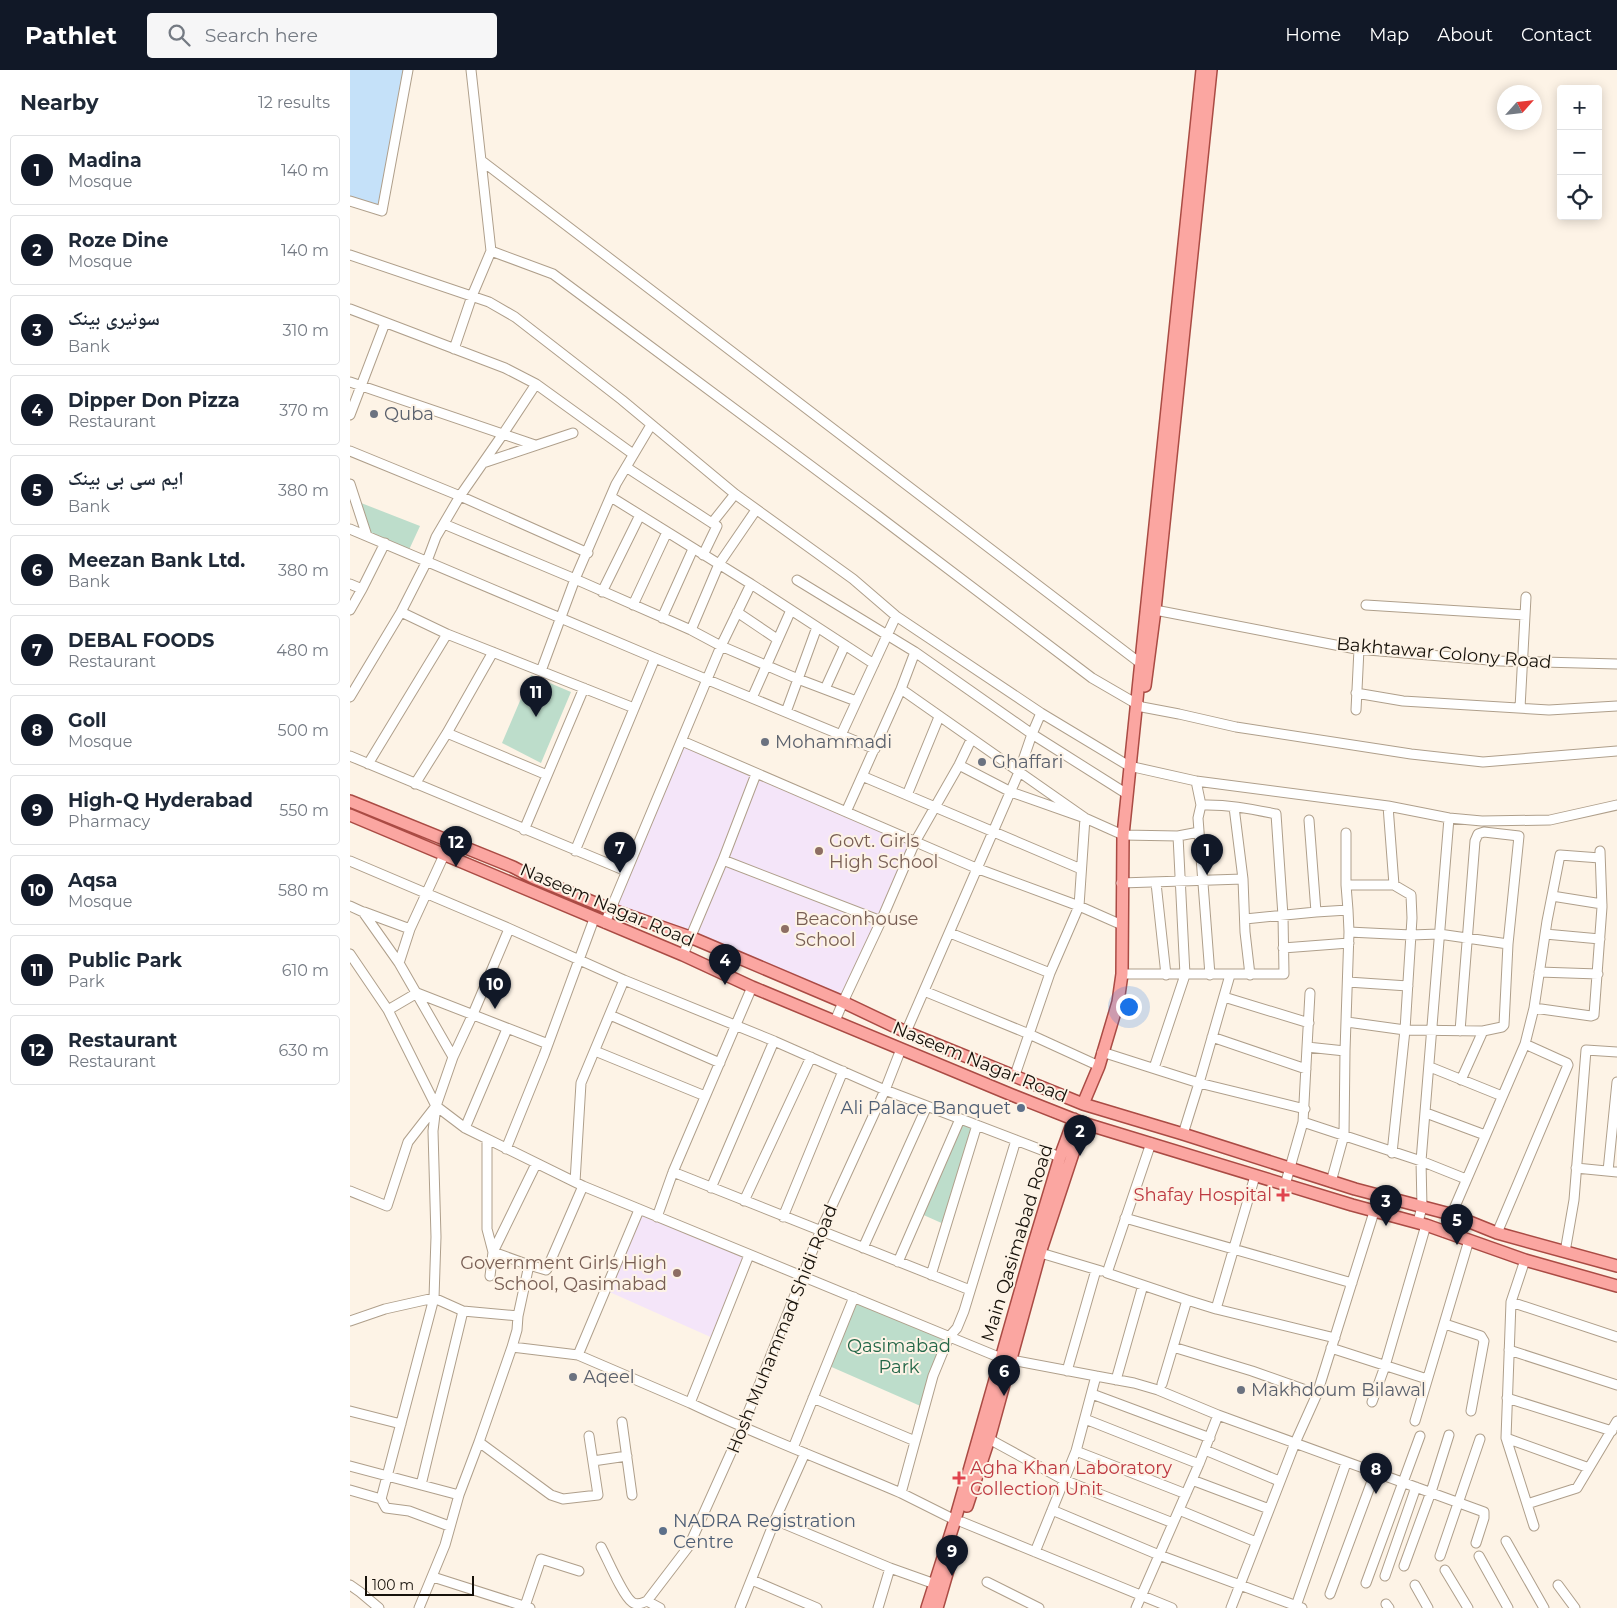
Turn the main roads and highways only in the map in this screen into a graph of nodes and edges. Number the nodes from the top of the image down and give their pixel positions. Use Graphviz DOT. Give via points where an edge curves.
graph roads {
  1 [pos="1202,70"];
  2 [pos="1211,70"];
  3 [pos="1139,705"];
  4 [pos="350,801"];
  5 [pos="350,815"];
  6 [pos="906,1032"];
  7 [pos="901,1048"];
  8 [pos="1083,1104"];
  9 [pos="1078,1121"];
  10 [pos="1200,1139"];
  11 [pos="1194,1157"];
  12 [pos="1036,1251"];
  13 [pos="1617,1266"];
  14 [pos="1617,1286"];
  15 [pos="1005,1359"];
  16 [pos="959,1521"];
  17 [pos="928,1608"];
  18 [pos="937,1608"];
  1 -- 3 [label="main road" via="1140,663"];
  2 -- 3 [label="main road" via="1155,610"];
  3 -- 8 [label="main road" via="1122,835 1122,974 1118,1002 1099,1066"];
  4 -- 6 [label="main road, Naseem Nagar Road" via="610,909 690,937"];
  5 -- 7 [label="main road, Naseem Nagar Road"];
  6 -- 7 [label="main road"];
  6 -- 8 [label="main road, Naseem Nagar Road"];
  7 -- 9 [label="main road, Naseem Nagar Road"];
  8 -- 10 [label="main road, Naseem Nagar Road"];
  9 -- 11 [label="main road, Naseem Nagar Road"];
  9 -- 12 [label="main road, Main Qasimabad Road"];
  9 -- 12 [label="main road, Main Qasimabad Road" via="1060,1157"];
  10 -- 11 [label="main road"];
  10 -- 13 [label="main road, Naseem Nagar Road" via="1331,1182 1450,1214 1497,1233"];
  11 -- 14 [label="main road, Naseem Nagar Road" via="1374,1212 1422,1223 1525,1260"];
  12 -- 15 [label="main road, Main Qasimabad Road"];
  15 -- 16 [label="main road, Main Qasimabad Road"];
  15 -- 16 [label="main road, Main Qasimabad Road" via="988,1439"];
  16 -- 17 [label="main road, Main Qasimabad Road"];
  16 -- 18 [label="main road, Main Qasimabad Road"];
}
